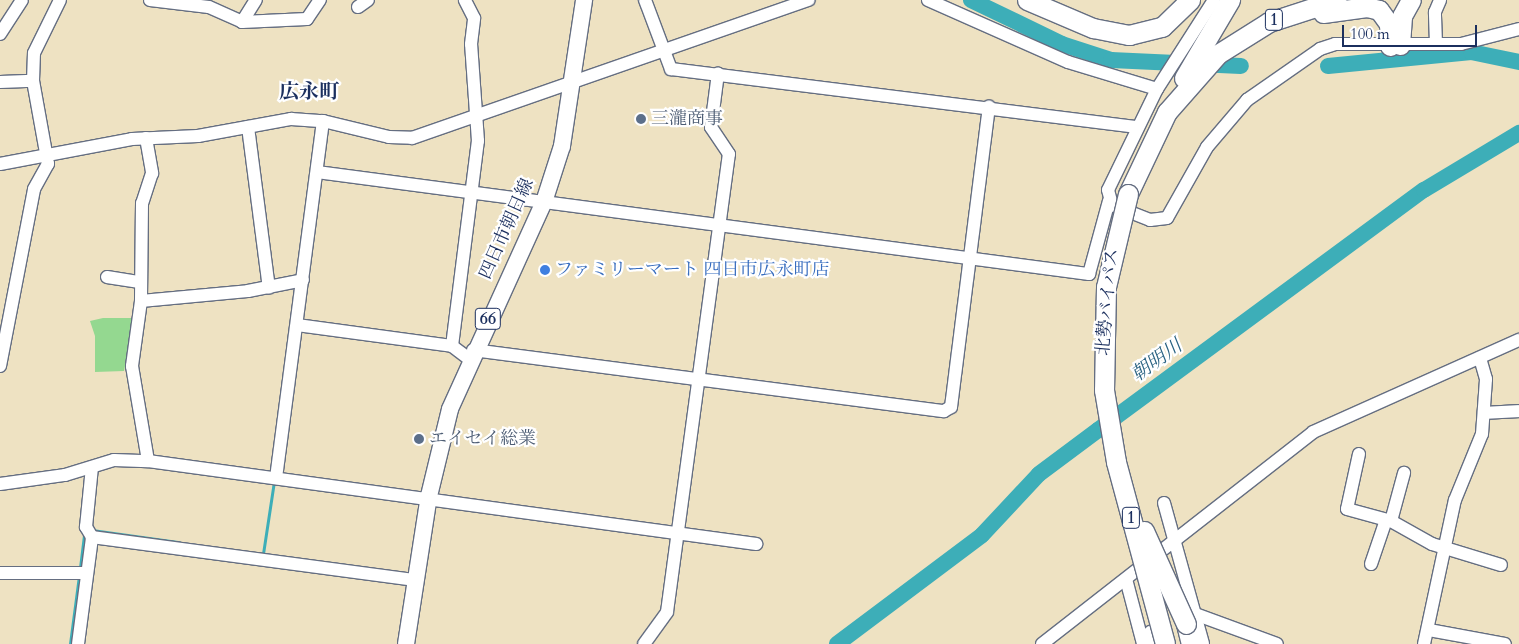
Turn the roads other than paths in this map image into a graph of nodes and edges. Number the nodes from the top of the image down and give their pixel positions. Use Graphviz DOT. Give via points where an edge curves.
graph roads {
  1 [pos="22,0"];
  2 [pos="59,0"];
  3 [pos="150,0"];
  4 [pos="256,0"];
  5 [pos="320,0"];
  6 [pos="465,0"];
  7 [pos="584,0"];
  8 [pos="645,0"];
  9 [pos="809,0"];
  10 [pos="928,0"];
  11 [pos="1027,0"];
  12 [pos="1049,0"];
  13 [pos="1178,0"];
  14 [pos="1190,0"];
  15 [pos="1214,0"];
  16 [pos="1230,0"];
  17 [pos="1337,0"];
  18 [pos="1411,0"];
  19 [pos="1440,0"];
  20 [pos="191,2"];
  21 [pos="242,22"];
  22 [pos="1519,29"];
  23 [pos="0,34"];
  24 [pos="1436,44"];
  25 [pos="1395,46"];
  26 [pos="663,50"];
  27 [pos="1214,52"];
  28 [pos="1192,73"];
  29 [pos="718,74"];
  30 [pos="33,81"];
  31 [pos="571,81"];
  32 [pos="0,82"];
  33 [pos="1157,89"];
  34 [pos="989,106"];
  35 [pos="477,117"];
  36 [pos="324,120"];
  37 [pos="248,127"];
  38 [pos="1137,127"];
  39 [pos="146,138"];
  40 [pos="46,154"];
  41 [pos="0,164"];
  42 [pos="317,169"];
  43 [pos="470,192"];
  44 [pos="1109,201"];
  45 [pos="544,202"];
  46 [pos="719,226"];
  47 [pos="970,259"];
  48 [pos="107,277"];
  49 [pos="301,281"];
  50 [pos="140,282"];
  51 [pos="269,288"];
  52 [pos="141,301"];
  53 [pos="297,325"];
  54 [pos="1519,340"];
  55 [pos="452,346"];
  56 [pos="471,354"];
  57 [pos="1480,358"];
  58 [pos="0,366"];
  59 [pos="698,379"];
  60 [pos="1104,390"];
  61 [pos="1519,411"];
  62 [pos="1484,413"];
  63 [pos="1111,441"];
  64 [pos="1359,454"];
  65 [pos="148,461"];
  66 [pos="92,467"];
  67 [pos="1404,473"];
  68 [pos="274,478"];
  69 [pos="0,484"];
  70 [pos="429,496"];
  71 [pos="1164,503"];
  72 [pos="1389,521"];
  73 [pos="89,532"];
  74 [pos="677,532"];
  75 [pos="1175,541"];
  76 [pos="756,544"];
  77 [pos="1446,548"];
  78 [pos="1371,564"];
  79 [pos="1501,565"];
  80 [pos="0,573"];
  81 [pos="82,573"];
  82 [pos="1126,579"];
  83 [pos="415,580"];
  84 [pos="1195,614"];
  85 [pos="1429,630"];
  86 [pos="78,644"];
  87 [pos="406,644"];
  88 [pos="644,644"];
  89 [pos="1042,644"];
  90 [pos="1142,644"];
  91 [pos="1154,644"];
  92 [pos="1165,644"];
  93 [pos="1191,644"];
  94 [pos="1203,644"];
  95 [pos="1277,644"];
  96 [pos="1424,644"];
  97 [pos="1505,644"];
  1 -- 23 [label="street"];
  2 -- 30 [label="street" via="38,36"];
  3 -- 20 [label="street"];
  4 -- 21 [label="street"];
  5 -- 21 [label="street" via="307,19"];
  6 -- 35 [label="street" via="474,18 472,69"];
  7 -- 31 [label="main road, 四日市朝日線 / 66"];
  8 -- 26 [label="street"];
  9 -- 26 [label="street"];
  10 -- 33 [label="street" via="1068,62"];
  11 -- 14 [label="highway" via="1093,28 1129,35 1162,27"];
  12 -- 13 [label="highway" via="1096,20 1127,26 1152,21"];
  15 -- 33 [label="street"];
  16 -- 27 [label="highway, 1"];
  17 -- 27 [label="highway, 1" via="1270,22"];
  18 -- 25 [label="highway" via="1402,16"];
  19 -- 24 [label="street" via="1435,12"];
  20 -- 21 [label="street"];
  22 -- 24 [label="street" via="1481,40"];
  24 -- 25 [label="street"];
  25 -- 27 [label="highway" via="1386,18 1368,7 1288,21"];
  25 -- 44 [label="street" via="1328,46 1276,76 1211,141 1163,221 1133,214"];
  26 -- 29 [label="street" via="671,69"];
  26 -- 31 [label="street"];
  27 -- 28 [label="highway"];
  27 -- 28 [label="highway, 1"];
  28 -- 60 [label="highway, 北勢バイパス / 1, bridge" via="1167,112 1128,194 1106,287"];
  29 -- 34 [label="street" via="836,92"];
  29 -- 46 [label="street" via="712,127 729,154"];
  30 -- 32 [label="street"];
  30 -- 40 [label="street"];
  31 -- 35 [label="street"];
  31 -- 45 [label="main road, 四日市朝日線 / 66" via="562,146"];
  33 -- 38 [label="street"];
  34 -- 38 [label="street"];
  34 -- 47 [label="street"];
  35 -- 36 [label="street" via="402,139"];
  35 -- 43 [label="street"];
  36 -- 37 [label="street" via="291,119"];
  36 -- 42 [label="street"];
  37 -- 39 [label="street" via="184,138"];
  37 -- 51 [label="street"];
  38 -- 44 [label="street" via="1108,190"];
  39 -- 40 [label="street"];
  39 -- 50 [label="street" via="152,173 142,203"];
  40 -- 41 [label="street"];
  40 -- 58 [label="street" via="48,164 34,190"];
  42 -- 43 [label="street"];
  42 -- 49 [label="street"];
  43 -- 45 [label="street"];
  43 -- 55 [label="street"];
  44 -- 47 [label="street" via="1089,274"];
  45 -- 46 [label="street"];
  45 -- 56 [label="main road, 四日市朝日線 / 66"];
  46 -- 47 [label="street"];
  46 -- 59 [label="street"];
  47 -- 59 [label="street" via="951,407 944,411"];
  48 -- 50 [label="street"];
  49 -- 51 [label="street"];
  49 -- 53 [label="street"];
  50 -- 52 [label="street"];
  51 -- 52 [label="street"];
  52 -- 65 [label="street" via="132,366"];
  53 -- 55 [label="street"];
  53 -- 68 [label="street"];
  54 -- 57 [label="street"];
  55 -- 56 [label="street"];
  56 -- 59 [label="street"];
  56 -- 70 [label="main road, 四日市朝日線 / 66" via="450,409"];
  57 -- 62 [label="street" via="1486,379"];
  57 -- 75 [label="street" via="1313,432"];
  59 -- 74 [label="street"];
  60 -- 63 [label="highway, 北勢バイパス / 1, bridge"];
  60 -- 91 [label="highway, 1, bridge" via="1111,466"];
  61 -- 62 [label="street"];
  62 -- 77 [label="street" via="1482,434 1455,500"];
  63 -- 92 [label="highway, 北勢バイパス / 1, bridge"];
  63 -- 93 [label="highway, 1, bridge"];
  64 -- 72 [label="street" via="1347,509"];
  65 -- 66 [label="street" via="114,460"];
  65 -- 68 [label="street"];
  66 -- 69 [label="street"];
  66 -- 73 [label="street"];
  67 -- 72 [label="street"];
  68 -- 70 [label="street"];
  70 -- 74 [label="street"];
  70 -- 83 [label="main road, 四日市朝日線 / 66"];
  71 -- 75 [label="street"];
  72 -- 77 [label="street"];
  72 -- 78 [label="street"];
  73 -- 81 [label="street"];
  73 -- 83 [label="street"];
  74 -- 76 [label="street"];
  74 -- 88 [label="street" via="667,612"];
  75 -- 82 [label="street"];
  75 -- 84 [label="street"];
  77 -- 79 [label="street"];
  77 -- 85 [label="street"];
  80 -- 81 [label="street"];
  81 -- 86 [label="street"];
  82 -- 89 [label="street"];
  82 -- 90 [label="street"];
  83 -- 87 [label="main road, 四日市朝日線 / 66"];
  84 -- 94 [label="street"];
  84 -- 95 [label="street"];
  85 -- 96 [label="street"];
  85 -- 97 [label="street"];
}
